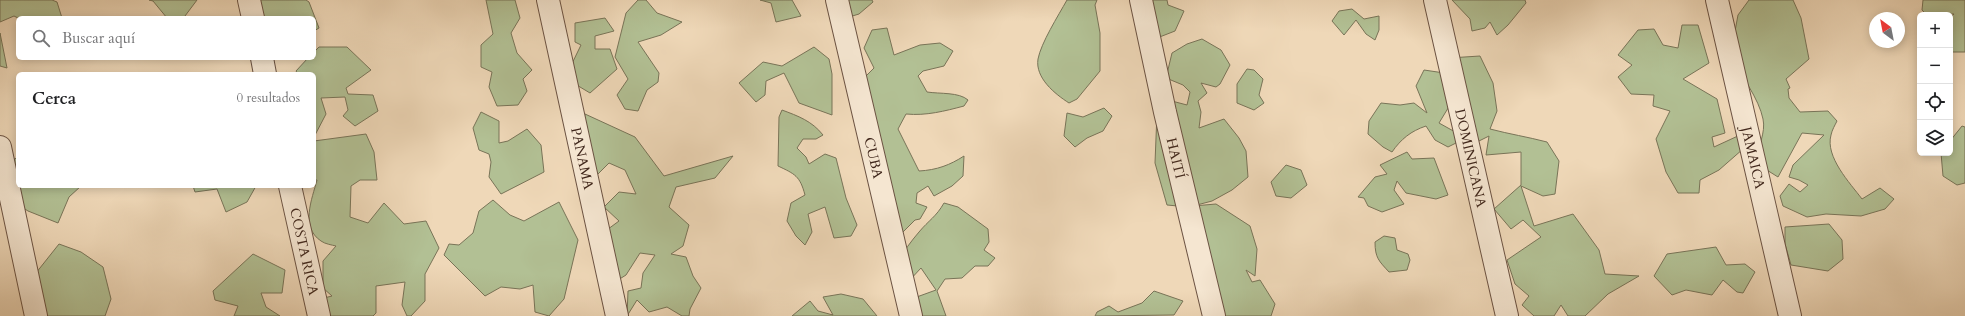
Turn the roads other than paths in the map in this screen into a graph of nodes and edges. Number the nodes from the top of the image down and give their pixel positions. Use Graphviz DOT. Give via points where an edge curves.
graph roads {
  1 [pos="249,0"];
  2 [pos="548,0"];
  3 [pos="837,0"];
  4 [pos="1141,0"];
  5 [pos="1435,0"];
  6 [pos="1717,0"];
  7 [pos="253,16"];
  8 [pos="262,60"];
  9 [pos="265,72"];
  10 [pos="0,147"];
  11 [pos="290,188"];
  12 [pos="36,316"];
  13 [pos="319,316"];
  14 [pos="617,316"];
  15 [pos="911,316"];
  16 [pos="1214,316"];
  17 [pos="1507,316"];
  18 [pos="1790,316"];
  1 -- 7 [label="street"];
  2 -- 14 [label="street, PANAMA"];
  3 -- 15 [label="street, CUBA"];
  4 -- 16 [label="street, HAITÍ" via="1164,112"];
  5 -- 17 [label="street, DOMINICANA"];
  6 -- 18 [label="street, JAMAICA"];
  8 -- 9 [label="street"];
  10 -- 12 [label="street"];
  11 -- 13 [label="street, COSTA RICA"];
}
